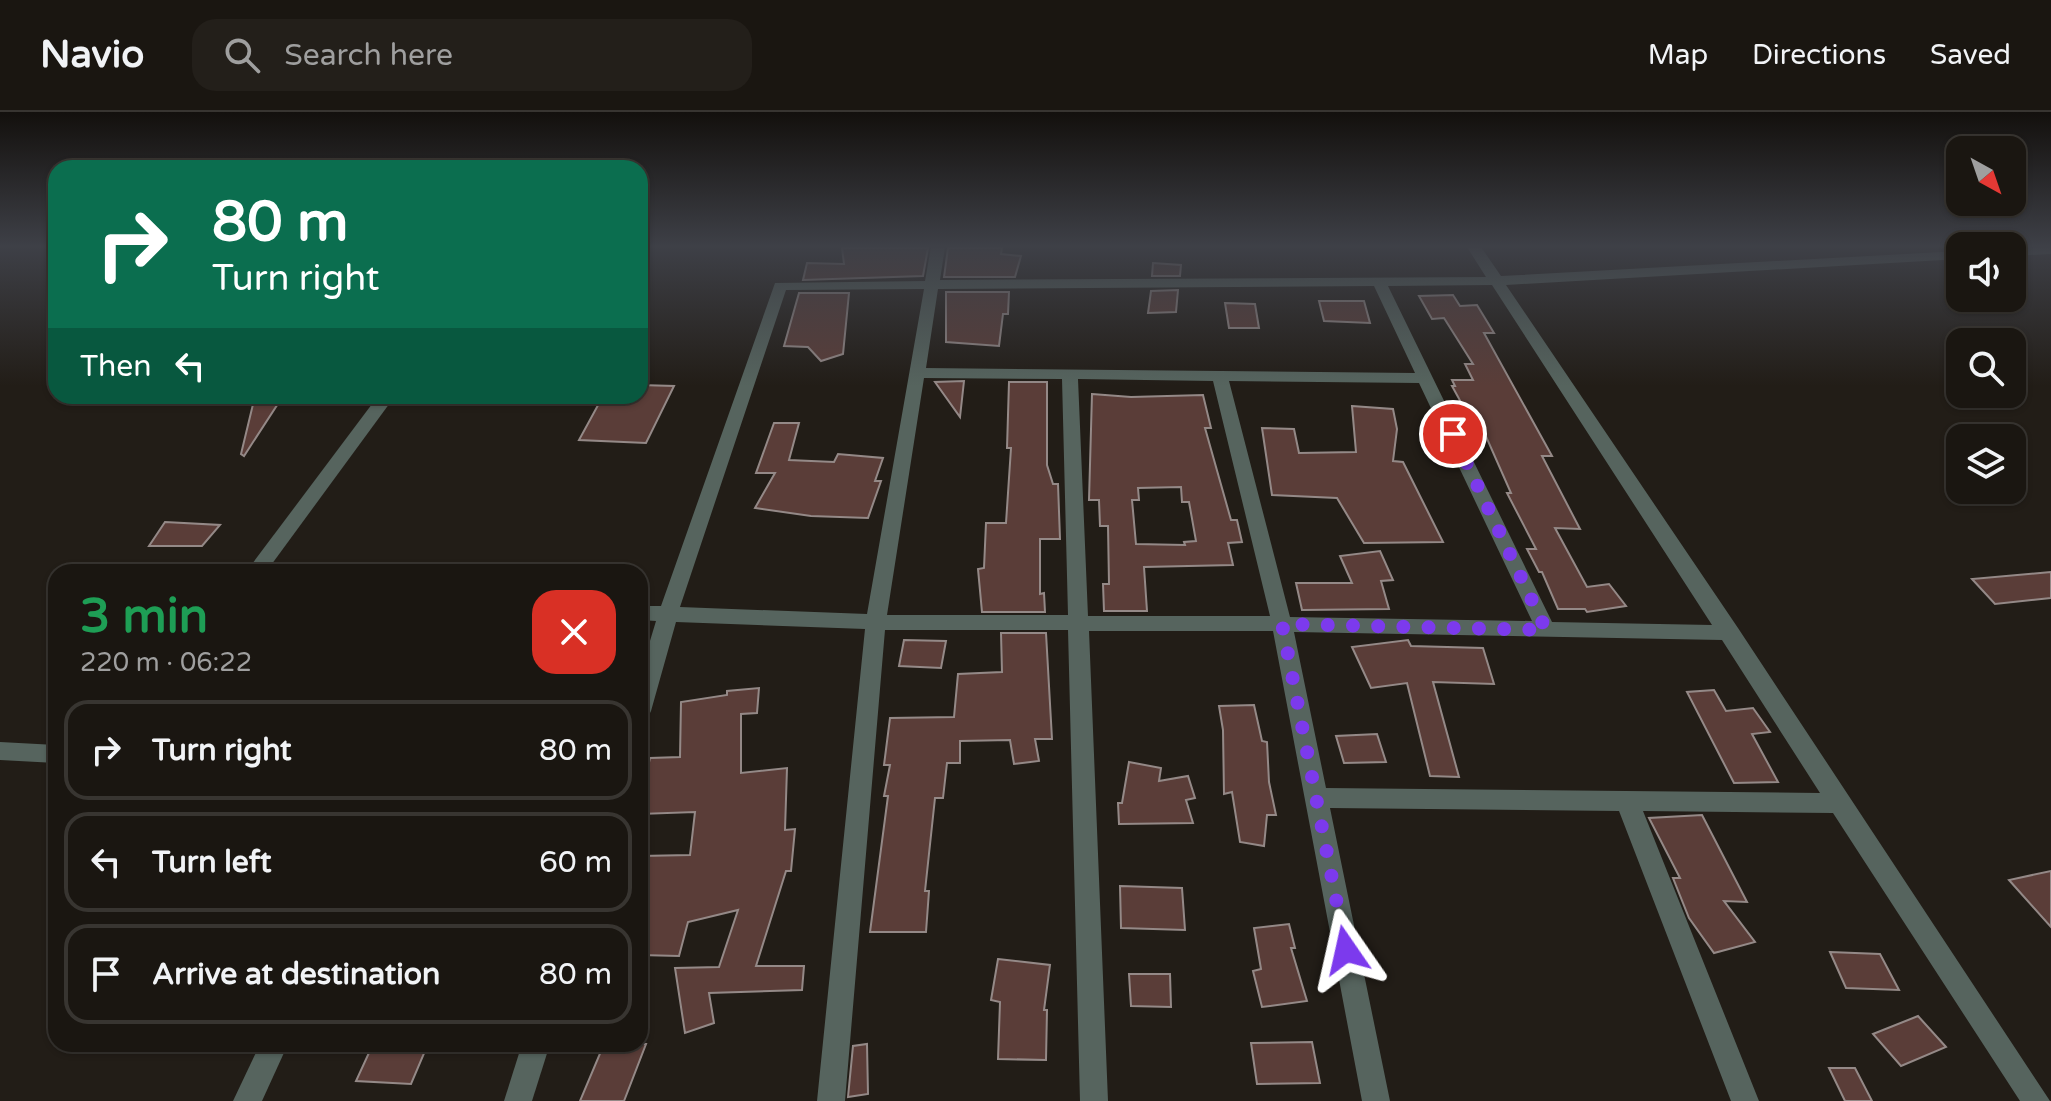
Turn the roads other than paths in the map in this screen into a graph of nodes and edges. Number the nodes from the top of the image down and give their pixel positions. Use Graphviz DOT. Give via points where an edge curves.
graph roads {
  1 [pos="778,293"];
  2 [pos="931,293"];
  3 [pos="1384,293"];
  4 [pos="1502,293"];
  5 [pos="917,373"];
  6 [pos="1070,375"];
  7 [pos="1220,377"];
  8 [pos="1426,378"];
  9 [pos="381,404"];
  10 [pos="262,564"];
  11 [pos="648,613"];
  12 [pos="668,614"];
  13 [pos="876,622"];
  14 [pos="1076,623"];
  15 [pos="1282,624"];
  16 [pos="1546,630"];
  17 [pos="1731,633"];
  18 [pos="648,683"];
  19 [pos="0,751"];
  20 [pos="48,754"];
  21 [pos="1317,798"];
  22 [pos="1627,801"];
  23 [pos="1842,803"];
  24 [pos="270,1052"];
  25 [pos="533,1052"];
  26 [pos="247,1101"];
  27 [pos="518,1101"];
  28 [pos="831,1101"];
  29 [pos="1094,1101"];
  30 [pos="1376,1101"];
  31 [pos="1745,1101"];
  32 [pos="2036,1101"];
  1 -- 12 [label="street"];
  2 -- 5 [label="street"];
  3 -- 8 [label="street"];
  4 -- 17 [label="street"];
  5 -- 6 [label="street"];
  5 -- 13 [label="street"];
  6 -- 7 [label="street"];
  6 -- 14 [label="street"];
  7 -- 8 [label="street"];
  7 -- 15 [label="street"];
  8 -- 16 [label="street"];
  9 -- 10 [label="street"];
  11 -- 12 [label="street"];
  12 -- 13 [label="street"];
  12 -- 18 [label="street"];
  13 -- 14 [label="street"];
  13 -- 28 [label="street"];
  14 -- 15 [label="street"];
  14 -- 29 [label="street"];
  15 -- 16 [label="street"];
  15 -- 21 [label="street"];
  16 -- 17 [label="street"];
  17 -- 23 [label="street"];
  19 -- 20 [label="street"];
  21 -- 22 [label="street"];
  21 -- 30 [label="street"];
  22 -- 23 [label="street"];
  22 -- 31 [label="street"];
  23 -- 32 [label="street"];
  24 -- 26 [label="street"];
  25 -- 27 [label="street"];
}
